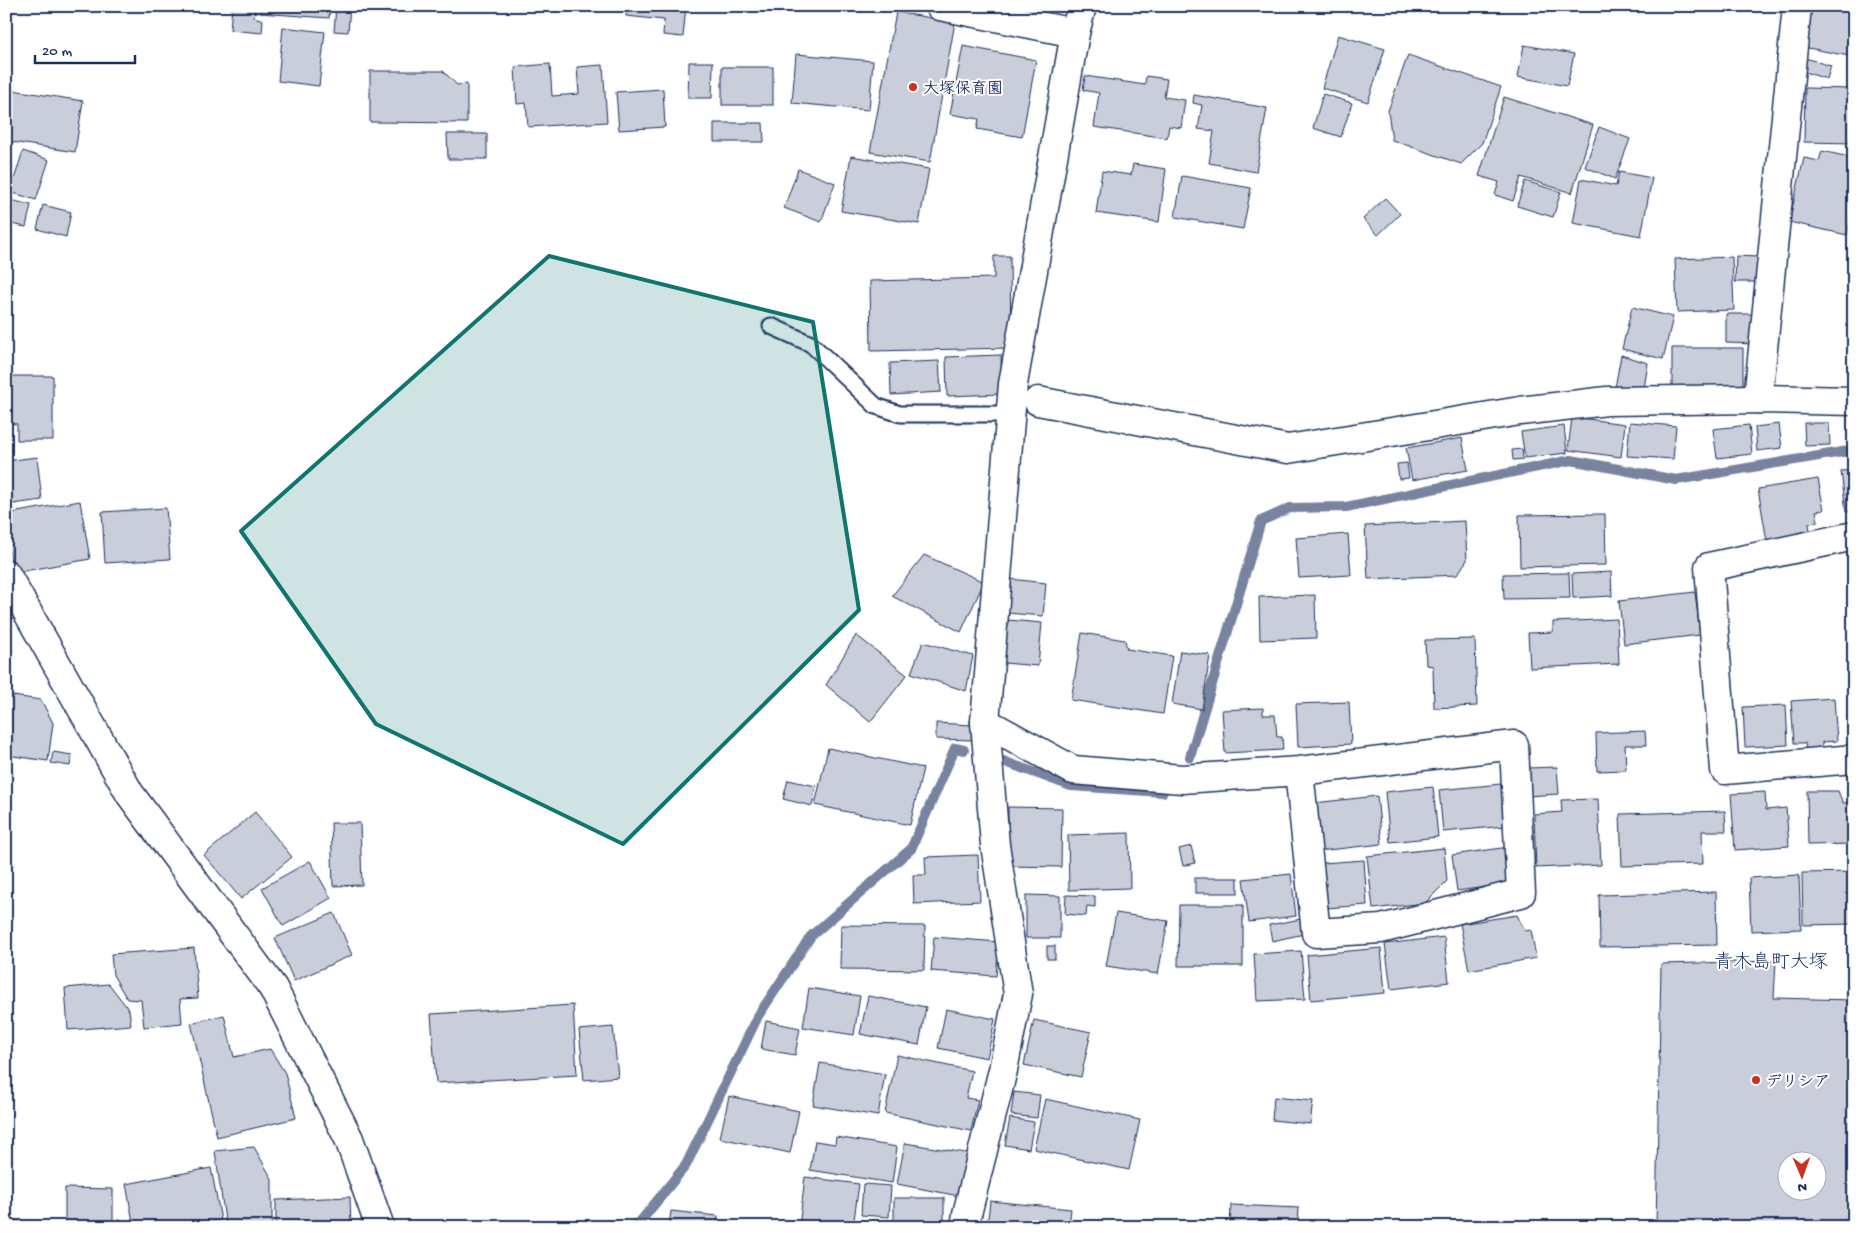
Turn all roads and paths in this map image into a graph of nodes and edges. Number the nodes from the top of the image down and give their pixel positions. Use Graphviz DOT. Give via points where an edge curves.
graph roads {
  1 [pos="940,6"];
  2 [pos="1082,6"];
  3 [pos="1797,6"];
  4 [pos="1075,33"];
  5 [pos="771,326"];
  6 [pos="1758,400"];
  7 [pos="1038,401"];
  8 [pos="1854,401"];
  9 [pos="1011,414"];
  10 [pos="1854,536"];
  11 [pos="6,574"];
  12 [pos="985,722"];
  13 [pos="1854,759"];
  14 [pos="1299,771"];
  15 [pos="380,1227"];
  16 [pos="965,1227"];
  1 -- 4 [label="street"];
  2 -- 4 [label="street"];
  3 -- 6 [label="street"];
  4 -- 9 [label="street" via="1013,384"];
  5 -- 9 [label="lane" via="811,344 876,406 900,414"];
  6 -- 7 [label="street" via="1607,401 1520,411 1288,449"];
  6 -- 8 [label="street"];
  9 -- 12 [label="street"];
  10 -- 13 [label="street" via="1709,567 1725,770"];
  11 -- 15 [label="street" via="130,794 273,988 350,1139"];
  12 -- 14 [label="street" via="1073,770 1182,779"];
  12 -- 16 [label="street" via="995,845 1018,994"];
  14 -- 14 [label="street" via="1514,746 1520,893 1381,929 1316,933"];
}
